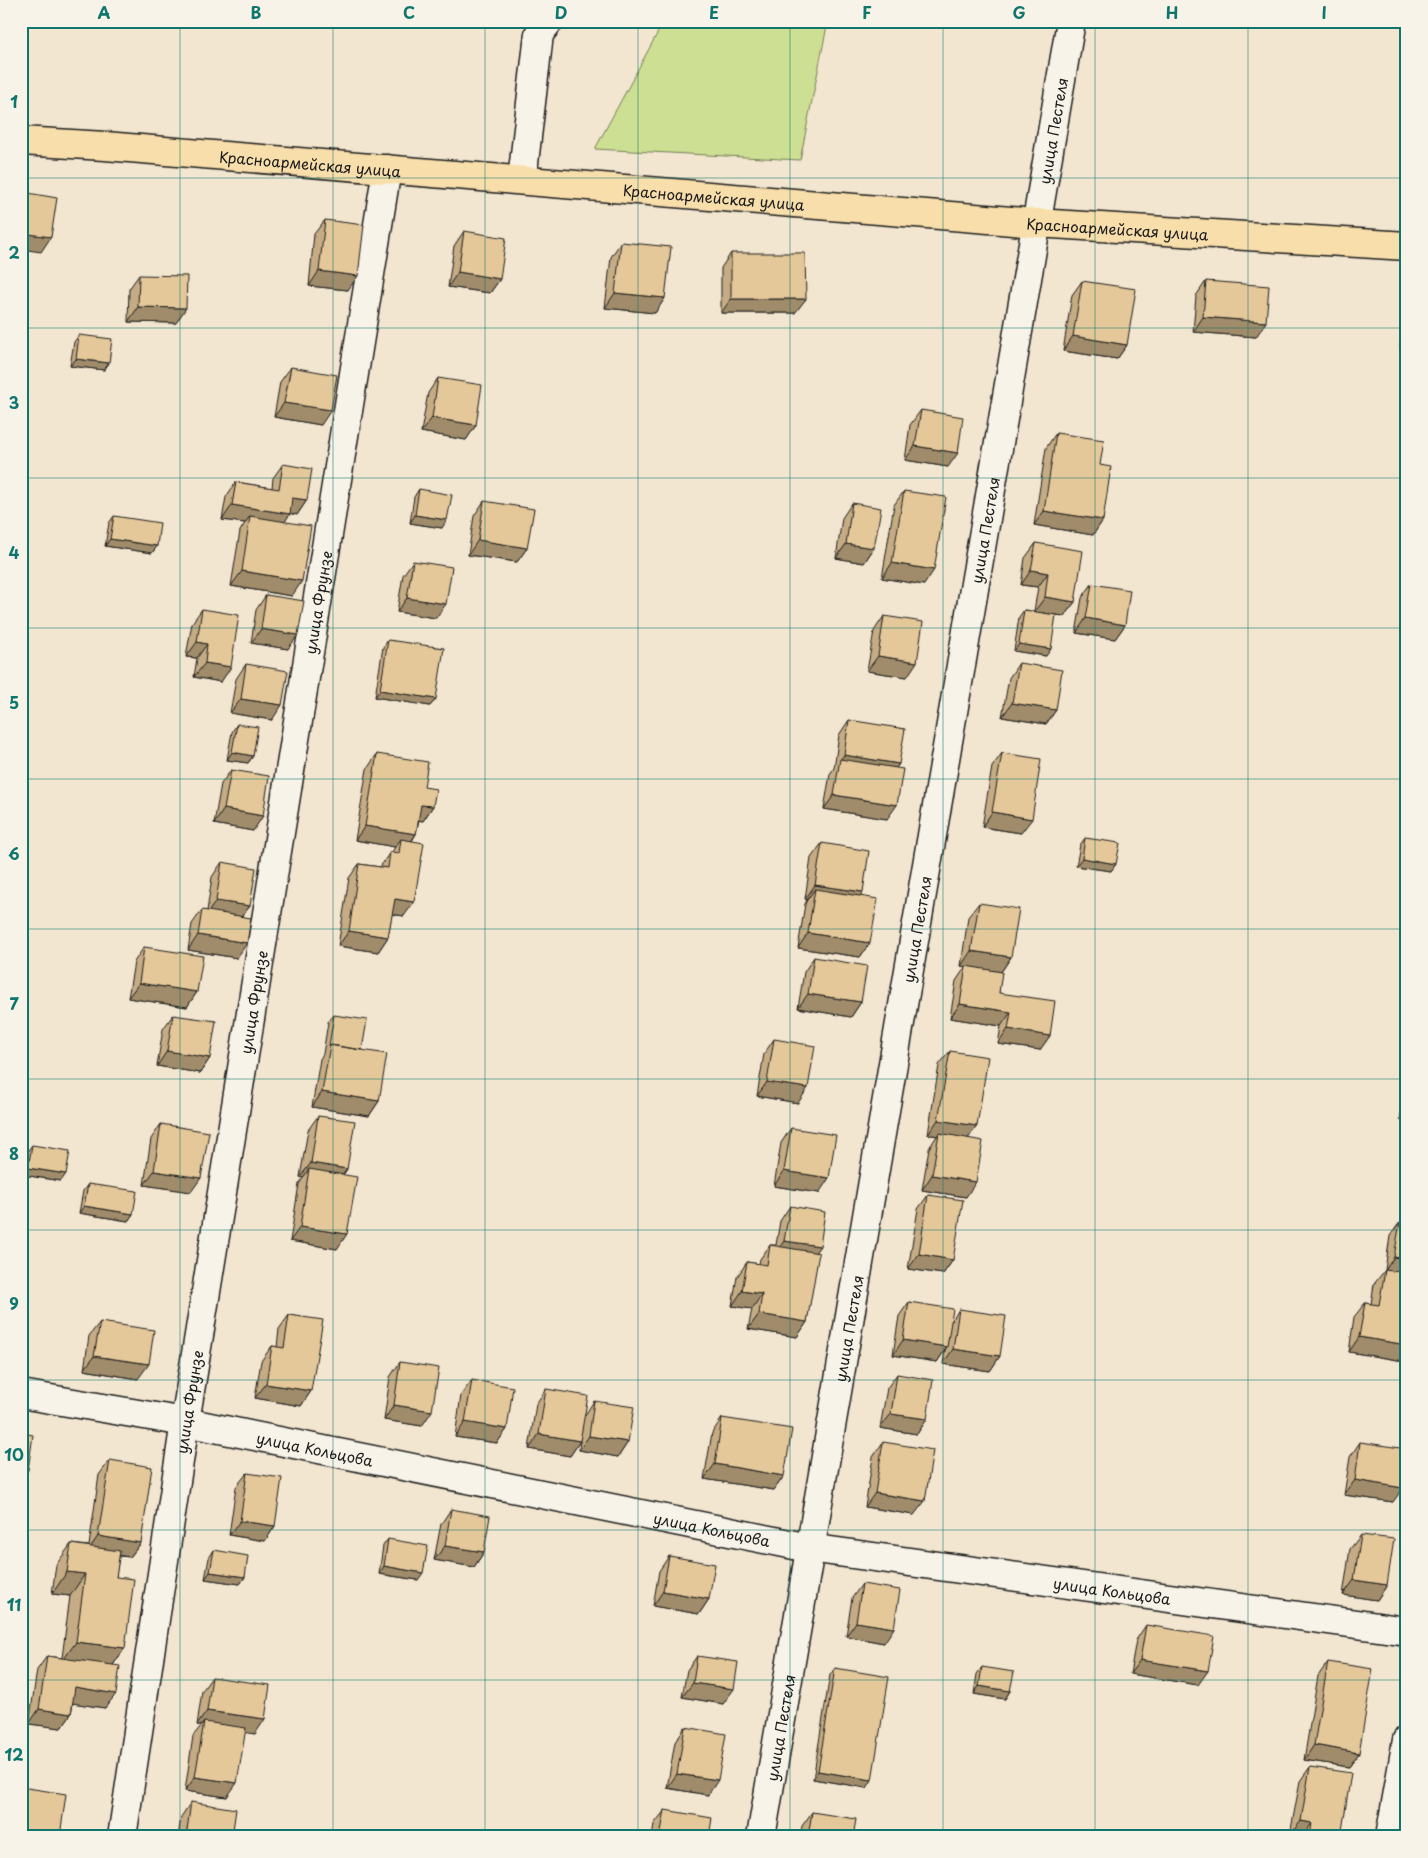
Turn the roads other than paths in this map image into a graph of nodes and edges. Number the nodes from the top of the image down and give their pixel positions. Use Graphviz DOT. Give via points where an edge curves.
graph roads {
  1 [pos="1071,21"];
  2 [pos="540,26"];
  3 [pos="21,142"];
  4 [pos="387,169"];
  5 [pos="522,180"];
  6 [pos="1036,223"];
  7 [pos="1407,246"];
  8 [pos="21,1394"];
  9 [pos="186,1422"];
  10 [pos="809,1548"];
  11 [pos="1407,1631"];
  12 [pos="1407,1740"];
  13 [pos="122,1837"];
  14 [pos="761,1837"];
  15 [pos="1390,1837"];
  1 -- 6 [label="street, улица Пестеля"];
  2 -- 5 [label="street"];
  3 -- 4 [label="main road, Красноармейская улица"];
  4 -- 5 [label="main road, Красноармейская улица"];
  4 -- 9 [label="street, улица Фрунзе"];
  5 -- 6 [label="main road, Красноармейская улица"];
  6 -- 7 [label="main road, Красноармейская улица"];
  6 -- 10 [label="street, улица Пестеля"];
  8 -- 9 [label="street, улица Кольцова"];
  9 -- 10 [label="street, улица Кольцова"];
  9 -- 13 [label="street, улица Фрунзе"];
  10 -- 11 [label="street, улица Кольцова"];
  10 -- 14 [label="street, улица Пестеля"];
  12 -- 15 [label="street"];
}
